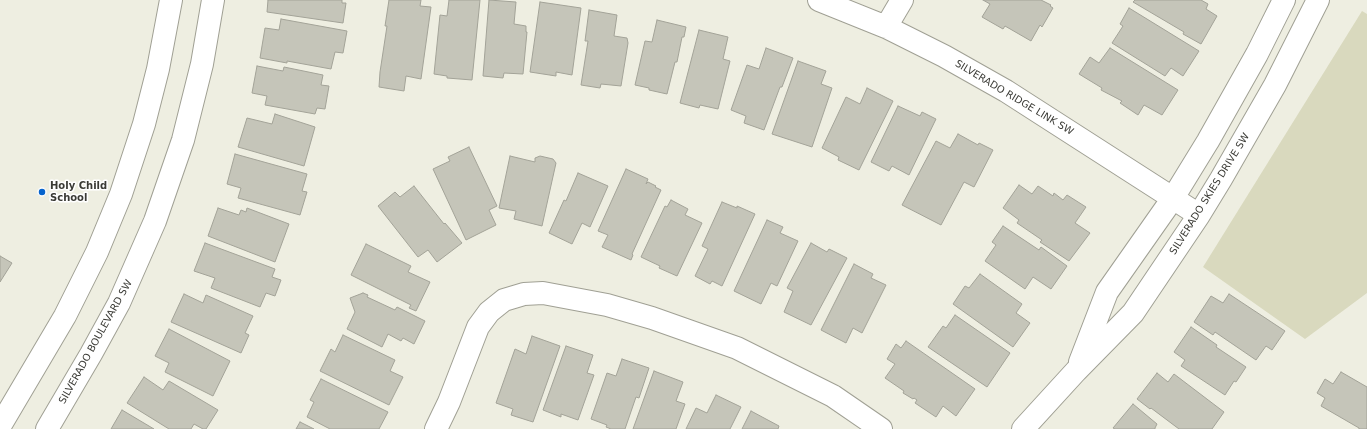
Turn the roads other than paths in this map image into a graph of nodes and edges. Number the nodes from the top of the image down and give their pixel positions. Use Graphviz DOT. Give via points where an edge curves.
graph roads {
  1 [pos="170,0"];
  2 [pos="213,0"];
  3 [pos="819,0"];
  4 [pos="902,0"];
  5 [pos="1284,0"];
  6 [pos="1318,0"];
  7 [pos="886,27"];
  8 [pos="1173,198"];
  9 [pos="1199,215"];
  10 [pos="1076,370"];
  11 [pos="0,426"];
  12 [pos="47,429"];
  13 [pos="436,429"];
  14 [pos="881,429"];
  15 [pos="1023,429"];
  1 -- 11 [label="street" via="158,70 144,124 98,252 65,316"];
  2 -- 12 [label="street, SILVERADO BOULEVARD SW" via="202,64 183,140 155,221 119,303"];
  3 -- 7 [label="street, SILVERADO RIDGE LINK SW"];
  4 -- 7 [label="street"];
  5 -- 8 [label="street, SILVERADO SKIES DRIVE SW" via="1208,140"];
  6 -- 9 [label="street, SILVERADO SKIES DRIVE SW" via="1275,85"];
  7 -- 8 [label="street, SILVERADO RIDGE LINK SW" via="1006,91"];
  8 -- 9 [label="street, SILVERADO RIDGE LINK SW"];
  8 -- 10 [label="street, SILVERADO SKIES DRIVE SW" via="1107,292"];
  9 -- 10 [label="street, SILVERADO SKIES DRIVE SW" via="1134,313"];
  10 -- 15 [label="street, SILVERADO SKIES DRIVE SW"];
  13 -- 14 [label="street" via="450,402 478,327 489,312 504,300 524,294 543,293 645,316 737,348 833,396"];
}
